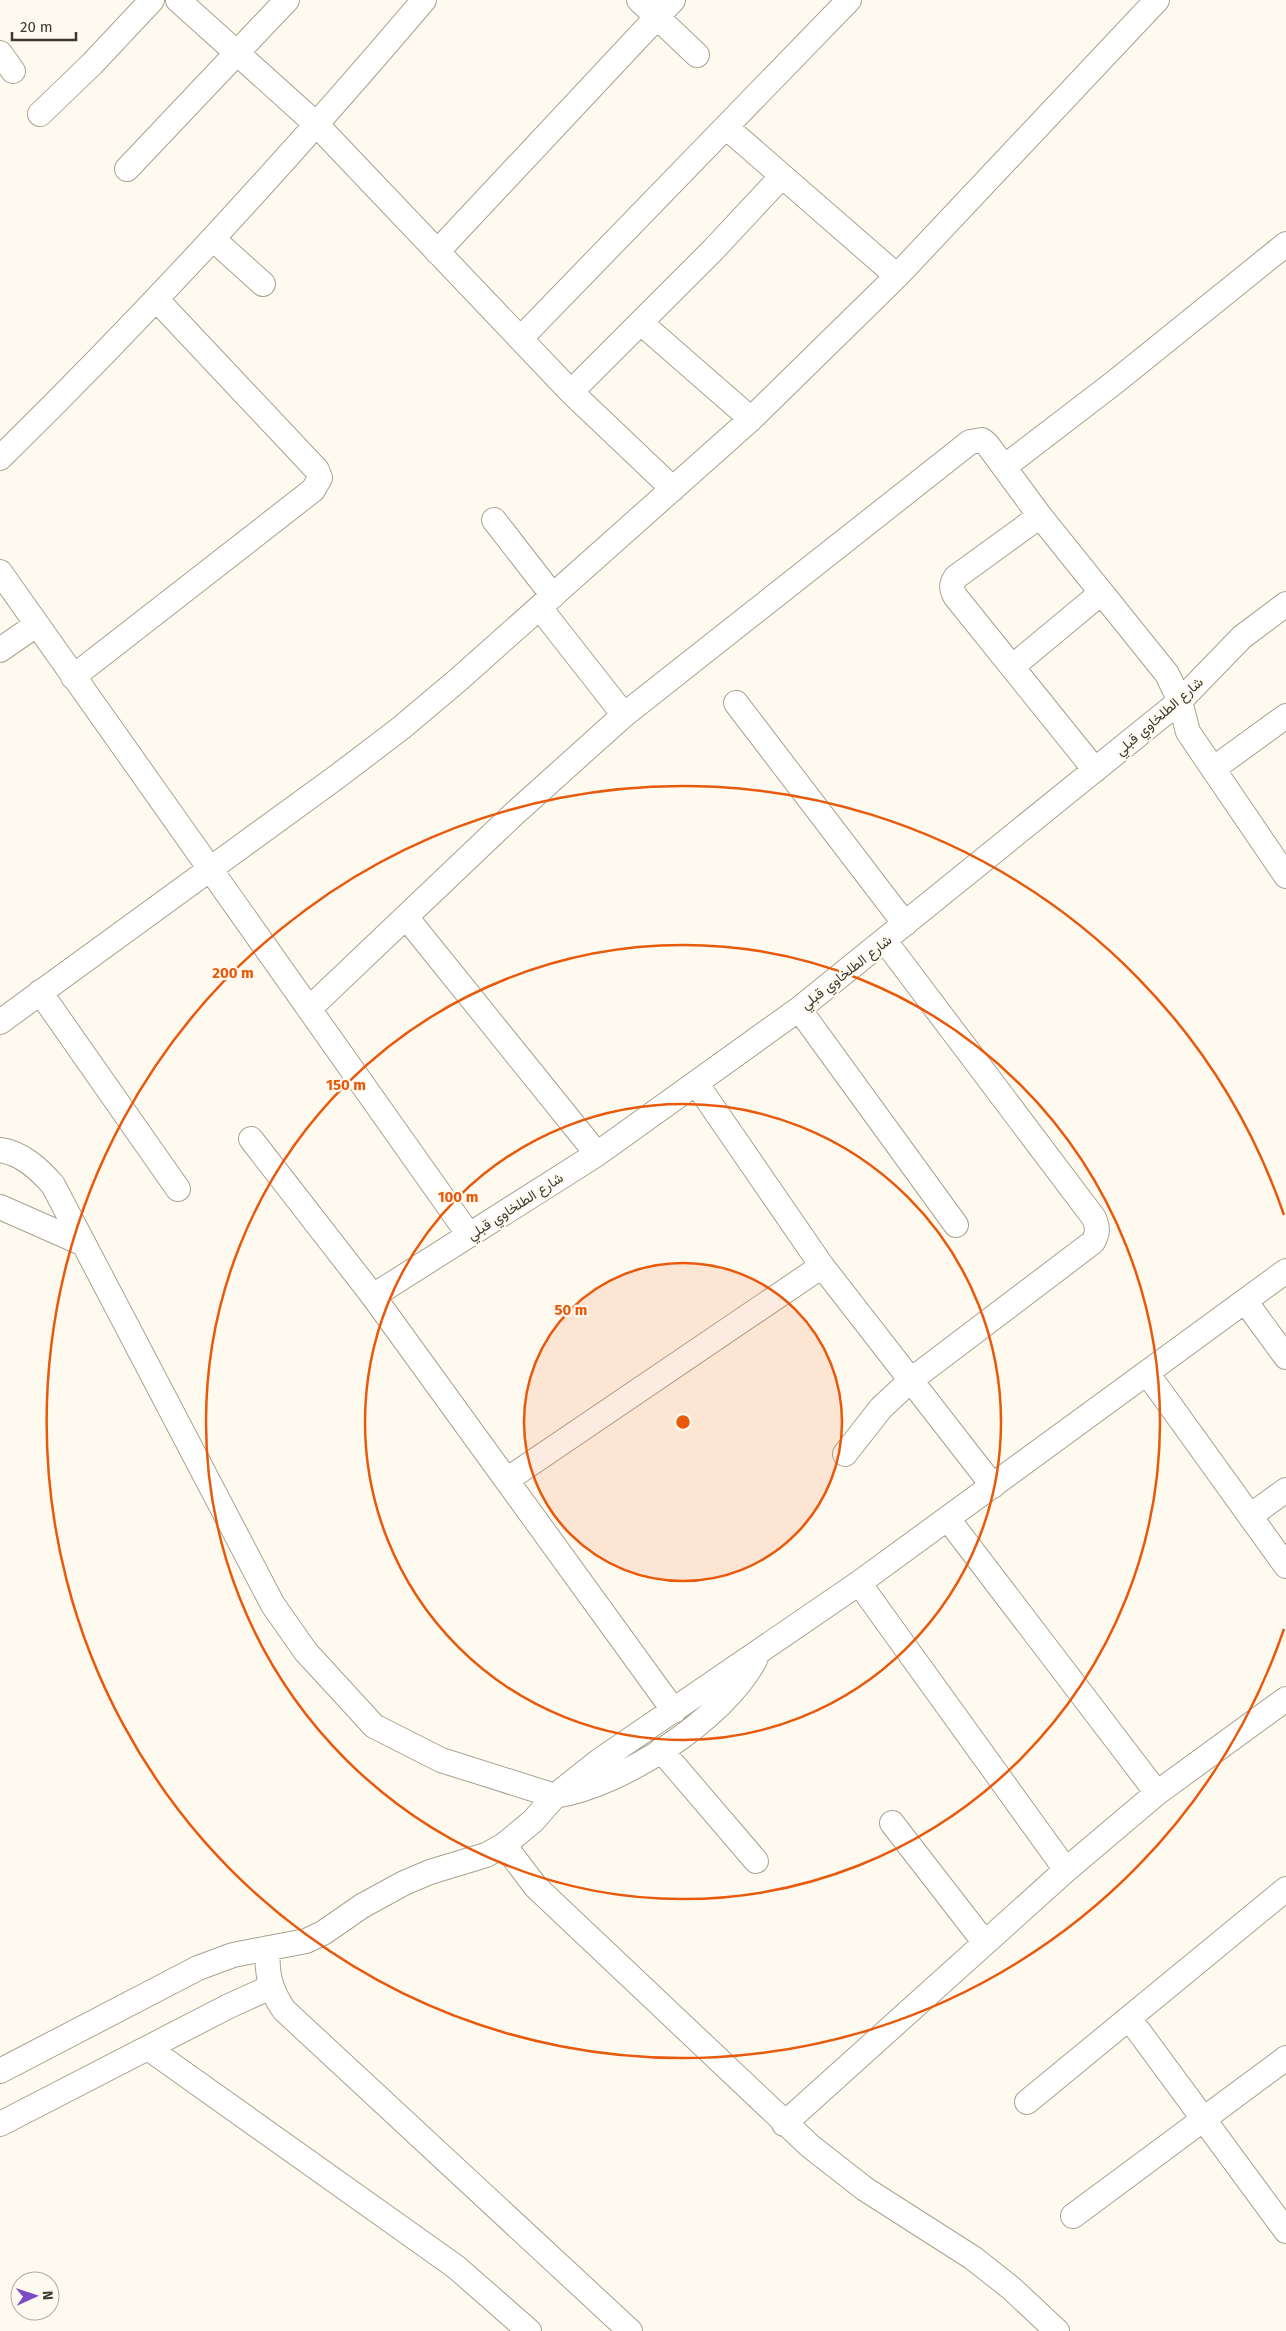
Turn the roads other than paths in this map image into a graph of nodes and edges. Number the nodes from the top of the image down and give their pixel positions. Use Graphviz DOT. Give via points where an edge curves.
graph roads {
  1 [pos="152,0"];
  2 [pos="178,0"];
  3 [pos="287,0"];
  4 [pos="424,0"];
  5 [pos="638,0"];
  6 [pos="673,0"];
  7 [pos="849,0"];
  8 [pos="1157,0"];
  9 [pos="657,18"];
  10 [pos="236,53"];
  11 [pos="697,55"];
  12 [pos="40,114"];
  13 [pos="317,126"];
  14 [pos="726,127"];
  15 [pos="127,170"];
  16 [pos="782,176"];
  17 [pos="213,239"];
  18 [pos="1286,244"];
  19 [pos="436,252"];
  20 [pos="897,276"];
  21 [pos="263,284"];
  22 [pos="157,300"];
  23 [pos="641,323"];
  24 [pos="521,338"];
  25 [pos="571,392"];
  26 [pos="751,418"];
  27 [pos="0,458"];
  28 [pos="1004,467"];
  29 [pos="673,489"];
  30 [pos="1040,516"];
  31 [pos="494,520"];
  32 [pos="0,572"];
  33 [pos="1100,593"];
  34 [pos="547,602"];
  35 [pos="1286,604"];
  36 [pos="36,625"];
  37 [pos="0,650"];
  38 [pos="1012,667"];
  39 [pos="73,677"];
  40 [pos="1180,701"];
  41 [pos="736,703"];
  42 [pos="624,715"];
  43 [pos="1286,716"];
  44 [pos="1212,769"];
  45 [pos="1095,770"];
  46 [pos="209,869"];
  47 [pos="1286,876"];
  48 [pos="406,917"];
  49 [pos="905,924"];
  50 [pos="885,941"];
  51 [pos="40,992"];
  52 [pos="309,1009"];
  53 [pos="799,1009"];
  54 [pos="0,1022"];
  55 [pos="696,1083"];
  56 [pos="251,1139"];
  57 [pos="0,1150"];
  58 [pos="597,1154"];
  59 [pos="178,1189"];
  60 [pos="0,1208"];
  61 [pos="956,1224"];
  62 [pos="469,1235"];
  63 [pos="84,1244"];
  64 [pos="822,1266"];
  65 [pos="1286,1271"];
  66 [pos="373,1296"];
  67 [pos="1245,1302"];
  68 [pos="1286,1357"];
  69 [pos="1148,1373"];
  70 [pos="910,1380"];
  71 [pos="844,1454"];
  72 [pos="508,1479"];
  73 [pos="993,1486"];
  74 [pos="1286,1490"];
  75 [pos="1250,1516"];
  76 [pos="948,1519"];
  77 [pos="1286,1566"];
  78 [pos="859,1583"];
  79 [pos="758,1653"];
  80 [pos="1286,1699"];
  81 [pos="674,1711"];
  82 [pos="660,1750"];
  83 [pos="1157,1793"];
  84 [pos="554,1796"];
  85 [pos="892,1823"];
  86 [pos="504,1845"];
  87 [pos="756,1862"];
  88 [pos="1066,1870"];
  89 [pos="1286,1889"];
  90 [pos="984,1943"];
  91 [pos="268,1948"];
  92 [pos="271,1987"];
  93 [pos="1129,2018"];
  94 [pos="148,2048"];
  95 [pos="1286,2058"];
  96 [pos="0,2071"];
  97 [pos="1027,2102"];
  98 [pos="1204,2117"];
  99 [pos="0,2124"];
  100 [pos="784,2124"];
  101 [pos="1073,2216"];
  102 [pos="1286,2231"];
  103 [pos="529,2331"];
  104 [pos="630,2331"];
  105 [pos="1057,2331"];
  1 -- 12 [label="street"];
  2 -- 10 [label="street"];
  3 -- 10 [label="street"];
  4 -- 13 [label="street"];
  5 -- 9 [label="street"];
  6 -- 9 [label="street"];
  7 -- 14 [label="street"];
  8 -- 20 [label="street"];
  9 -- 11 [label="street"];
  9 -- 19 [label="street"];
  10 -- 13 [label="street"];
  10 -- 15 [label="street"];
  13 -- 17 [label="street"];
  13 -- 19 [label="street"];
  14 -- 16 [label="street"];
  14 -- 24 [label="street"];
  16 -- 20 [label="street"];
  16 -- 23 [label="street"];
  17 -- 21 [label="street"];
  17 -- 22 [label="street"];
  18 -- 28 [label="street"];
  19 -- 24 [label="street"];
  20 -- 26 [label="street"];
  22 -- 27 [label="street"];
  22 -- 39 [label="street" via="317,470 320,478 314,490"];
  23 -- 25 [label="street"];
  23 -- 26 [label="street"];
  24 -- 25 [label="street"];
  25 -- 29 [label="street"];
  26 -- 29 [label="street"];
  28 -- 30 [label="street"];
  28 -- 42 [label="street" via="982,440 970,442"];
  29 -- 34 [label="street"];
  30 -- 33 [label="street"];
  30 -- 38 [label="street" via="952,582 954,596"];
  31 -- 34 [label="street"];
  32 -- 36 [label="street"];
  33 -- 38 [label="street"];
  33 -- 40 [label="street" via="1167,674"];
  34 -- 42 [label="street"];
  34 -- 46 [label="street" via="401,728"];
  35 -- 40 [label="street, شارع الطلخاوي قبلي" via="1242,638"];
  36 -- 37 [label="street"];
  36 -- 39 [label="street"];
  38 -- 45 [label="street"];
  39 -- 46 [label="street"];
  40 -- 44 [label="street" via="1188,732"];
  40 -- 45 [label="street, شارع الطلخاوي قبلي"];
  41 -- 49 [label="street"];
  42 -- 48 [label="street"];
  43 -- 44 [label="street"];
  44 -- 47 [label="street"];
  45 -- 49 [label="street, شارع الطلخاوي قبلي"];
  46 -- 51 [label="street"];
  46 -- 52 [label="street"];
  48 -- 52 [label="street"];
  48 -- 58 [label="street"];
  49 -- 50 [label="street, شارع الطلخاوي قبلي"];
  50 -- 53 [label="street, شارع الطلخاوي قبلي"];
  50 -- 70 [label="street" via="1098,1227 1098,1235 1093,1242"];
  51 -- 54 [label="street"];
  51 -- 59 [label="street"];
  52 -- 62 [label="street"];
  53 -- 55 [label="street, شارع الطلخاوي قبلي"];
  53 -- 61 [label="street"];
  55 -- 58 [label="street, شارع الطلخاوي قبلي"];
  55 -- 64 [label="street"];
  56 -- 66 [label="street"];
  57 -- 63 [label="street" via="23,1158 40,1170 53,1185"];
  58 -- 62 [label="street, شارع الطلخاوي قبلي"];
  60 -- 63 [label="street"];
  62 -- 66 [label="street, شارع الطلخاوي قبلي"];
  63 -- 84 [label="street" via="273,1605 312,1659 374,1726 441,1760"];
  64 -- 70 [label="street"];
  64 -- 72 [label="street"];
  65 -- 67 [label="street"];
  66 -- 72 [label="street"];
  67 -- 68 [label="street"];
  67 -- 69 [label="street"];
  69 -- 73 [label="street"];
  69 -- 75 [label="street"];
  70 -- 71 [label="street" via="875,1415"];
  70 -- 73 [label="street"];
  72 -- 81 [label="street"];
  73 -- 76 [label="street"];
  74 -- 75 [label="street"];
  75 -- 77 [label="street"];
  76 -- 78 [label="street"];
  76 -- 83 [label="street"];
  78 -- 79 [label="street"];
  78 -- 88 [label="street"];
  79 -- 81 [label="street"];
  79 -- 82 [label="street" via="738,1687 725,1701"];
  80 -- 83 [label="street"];
  81 -- 84 [label="street"];
  82 -- 84 [label="street" via="603,1782 571,1794"];
  82 -- 87 [label="street"];
  83 -- 88 [label="street"];
  84 -- 86 [label="street" via="533,1821"];
  85 -- 90 [label="street"];
  86 -- 91 [label="street" via="486,1855 404,1883 306,1941"];
  86 -- 100 [label="street" via="536,1887"];
  88 -- 90 [label="street"];
  89 -- 93 [label="street"];
  90 -- 100 [label="street"];
  91 -- 92 [label="street" via="267,1972"];
  91 -- 96 [label="street" via="233,1954 198,1968"];
  92 -- 94 [label="street"];
  92 -- 104 [label="street" via="293,2019"];
  93 -- 97 [label="street"];
  93 -- 98 [label="street"];
  94 -- 99 [label="street"];
  94 -- 103 [label="street" via="426,2244"];
  95 -- 98 [label="street"];
  98 -- 101 [label="street"];
  98 -- 102 [label="street"];
  100 -- 105 [label="street" via="865,2189 973,2258"];
}
